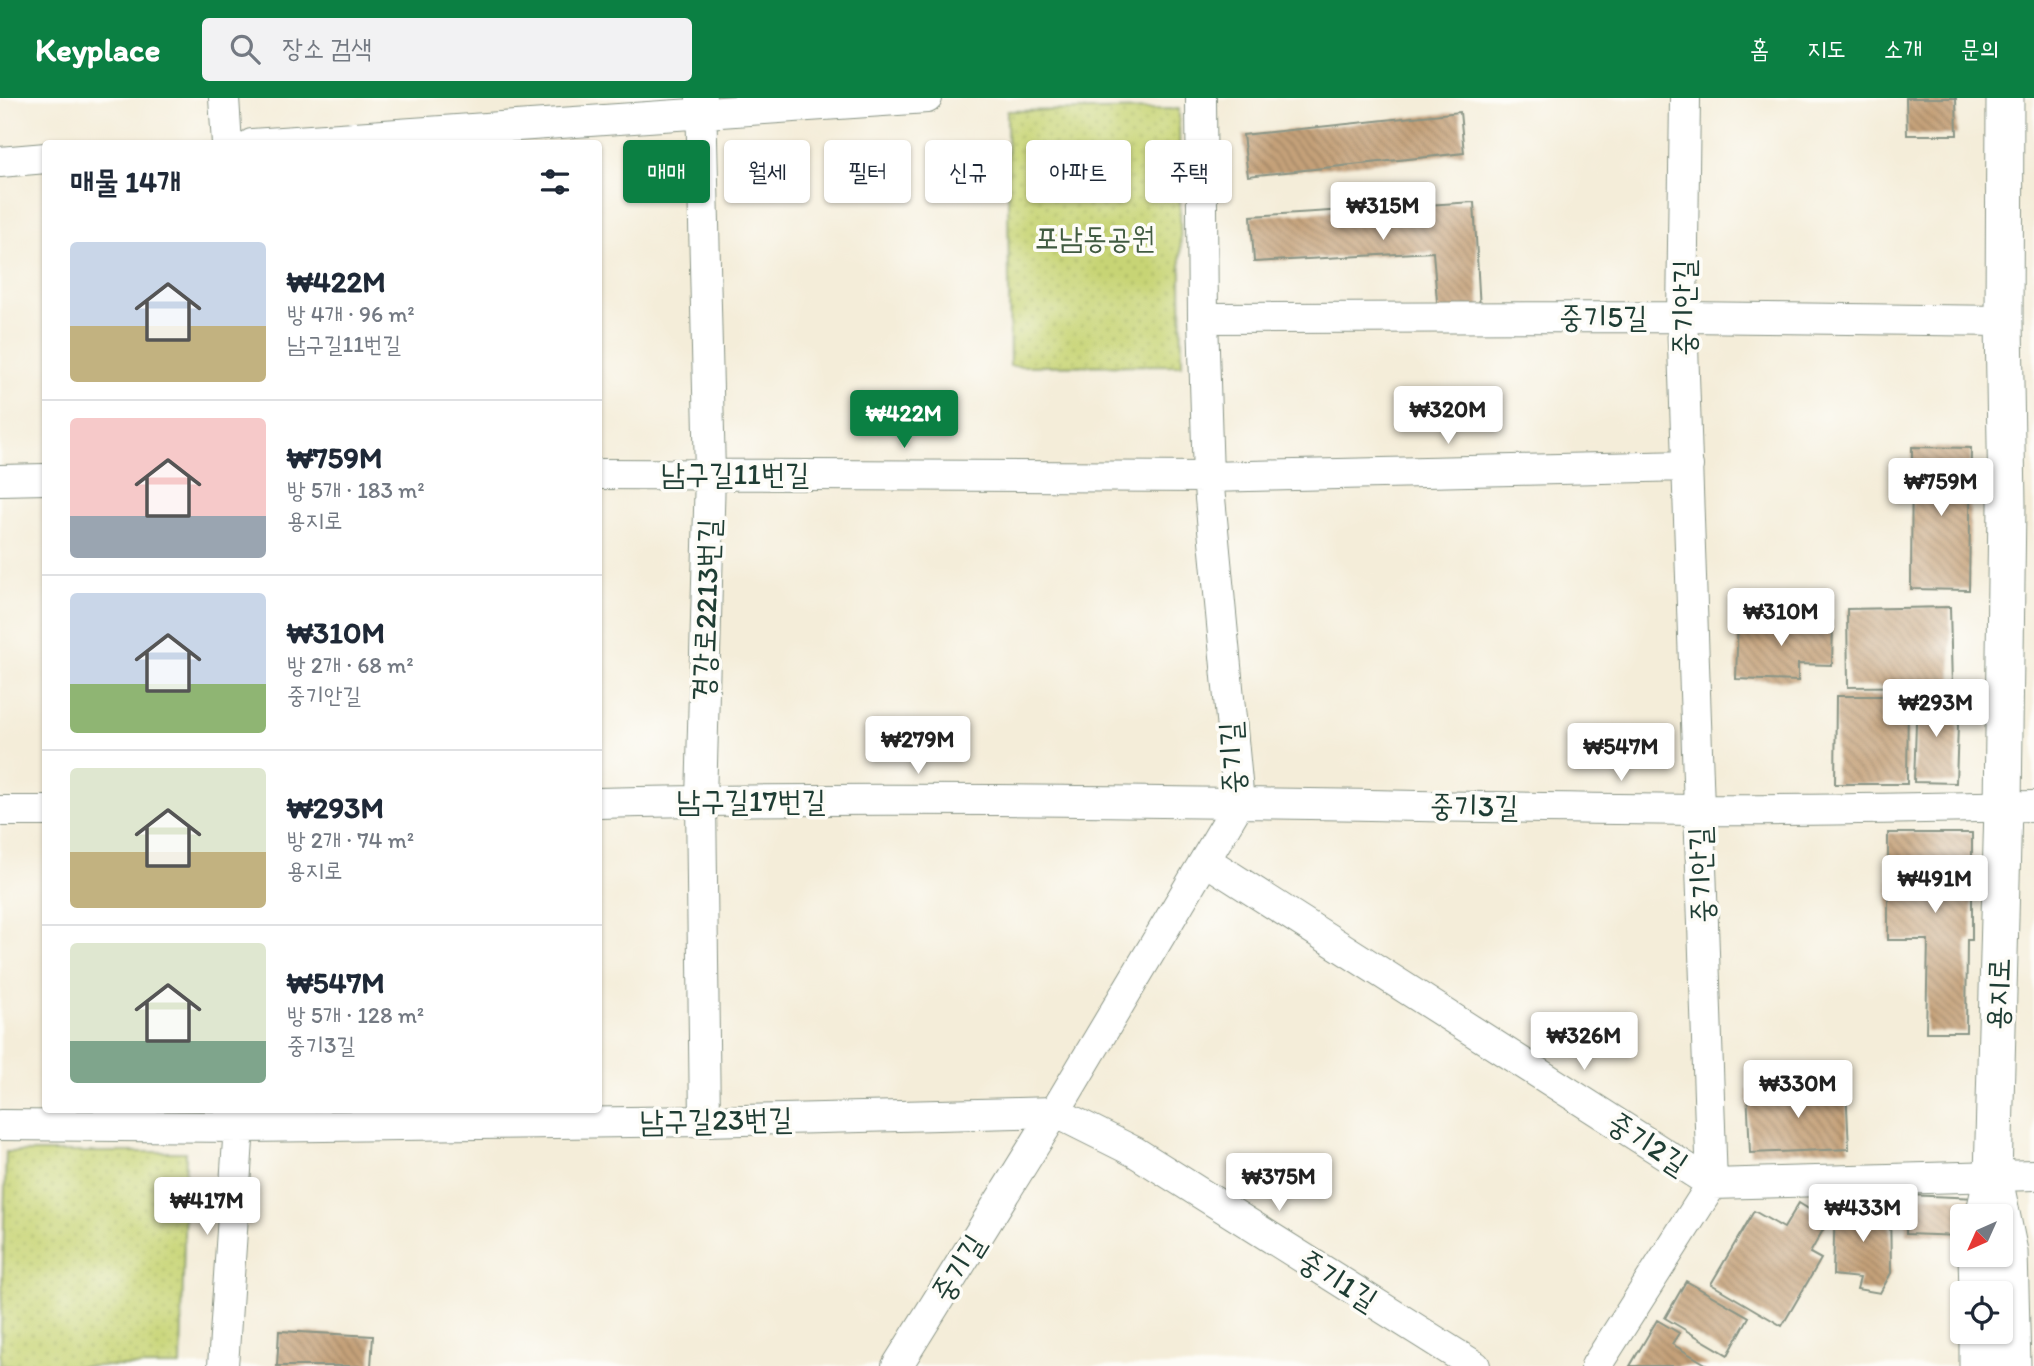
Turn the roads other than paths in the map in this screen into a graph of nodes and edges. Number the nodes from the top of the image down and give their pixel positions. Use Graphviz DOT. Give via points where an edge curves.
graph roads {
  1 [pos="224,98"];
  2 [pos="927,98"];
  3 [pos="1201,98"];
  4 [pos="1685,98"];
  5 [pos="2005,98"];
  6 [pos="701,105"];
  7 [pos="227,140"];
  8 [pos="298,140"];
  9 [pos="42,159"];
  10 [pos="0,162"];
  11 [pos="1682,317"];
  12 [pos="1203,318"];
  13 [pos="2004,321"];
  14 [pos="1688,466"];
  15 [pos="602,474"];
  16 [pos="710,474"];
  17 [pos="1208,477"];
  18 [pos="42,479"];
  19 [pos="0,480"];
  20 [pos="701,800"];
  21 [pos="602,803"];
  22 [pos="1238,803"];
  23 [pos="2019,806"];
  24 [pos="1699,810"];
  25 [pos="0,811"];
  26 [pos="42,811"];
  27 [pos="1205,860"];
  28 [pos="1055,1112"];
  29 [pos="240,1118"];
  30 [pos="705,1121"];
  31 [pos="0,1125"];
  32 [pos="2034,1175"];
  33 [pos="1993,1176"];
  34 [pos="1712,1184"];
  35 [pos="1987,1204"];
  36 [pos="1978,1344"];
  37 [pos="223,1366"];
  38 [pos="897,1366"];
  39 [pos="1475,1366"];
  40 [pos="1596,1366"];
  41 [pos="1979,1366"];
  42 [pos="2012,1366"];
  1 -- 7 [label="street"];
  2 -- 6 [label="street"];
  3 -- 12 [label="street, 중기길"];
  4 -- 11 [label="street, 중기안길"];
  5 -- 13 [label="street, 용지로"];
  6 -- 8 [label="street"];
  6 -- 16 [label="street, 경강로2213번길"];
  9 -- 10 [label="street"];
  11 -- 12 [label="street, 중기5길"];
  11 -- 13 [label="street, 중기5길"];
  11 -- 14 [label="street, 중기안길"];
  12 -- 17 [label="street, 중기길"];
  13 -- 23 [label="street, 용지로"];
  14 -- 17 [label="street, 남구길11번길"];
  14 -- 24 [label="street, 중기안길"];
  15 -- 16 [label="street, 남구길11번길"];
  16 -- 17 [label="street, 남구길11번길"];
  16 -- 20 [label="street, 경강로2213번길"];
  17 -- 22 [label="street, 중기길"];
  18 -- 19 [label="street"];
  20 -- 21 [label="street, 남구길17번길"];
  20 -- 22 [label="street, 남구길17번길"];
  20 -- 30 [label="street, 경강로2213번길"];
  22 -- 24 [label="street, 중기3길"];
  22 -- 27 [label="street, 중기길"];
  23 -- 24 [label="street, 중기3길"];
  23 -- 33 [label="street, 용지로"];
  24 -- 34 [label="street, 중기안길"];
  25 -- 26 [label="street"];
  27 -- 28 [label="street, 중기길"];
  27 -- 34 [label="street, 중기2길"];
  28 -- 30 [label="street, 남구길23번길"];
  28 -- 38 [label="street, 중기길"];
  28 -- 39 [label="street, 중기1길" via="1135,1152"];
  29 -- 30 [label="street, 남구길23번길"];
  29 -- 31 [label="street, 남구길23번길"];
  29 -- 37 [label="street"];
  32 -- 33 [label="street, 중기2길"];
  33 -- 34 [label="street, 중기2길"];
  33 -- 35 [label="street, 용지로"];
  33 -- 42 [label="street, 용지로" via="2009,1252"];
  34 -- 40 [label="street"];
  36 -- 41 [label="street"];
}
